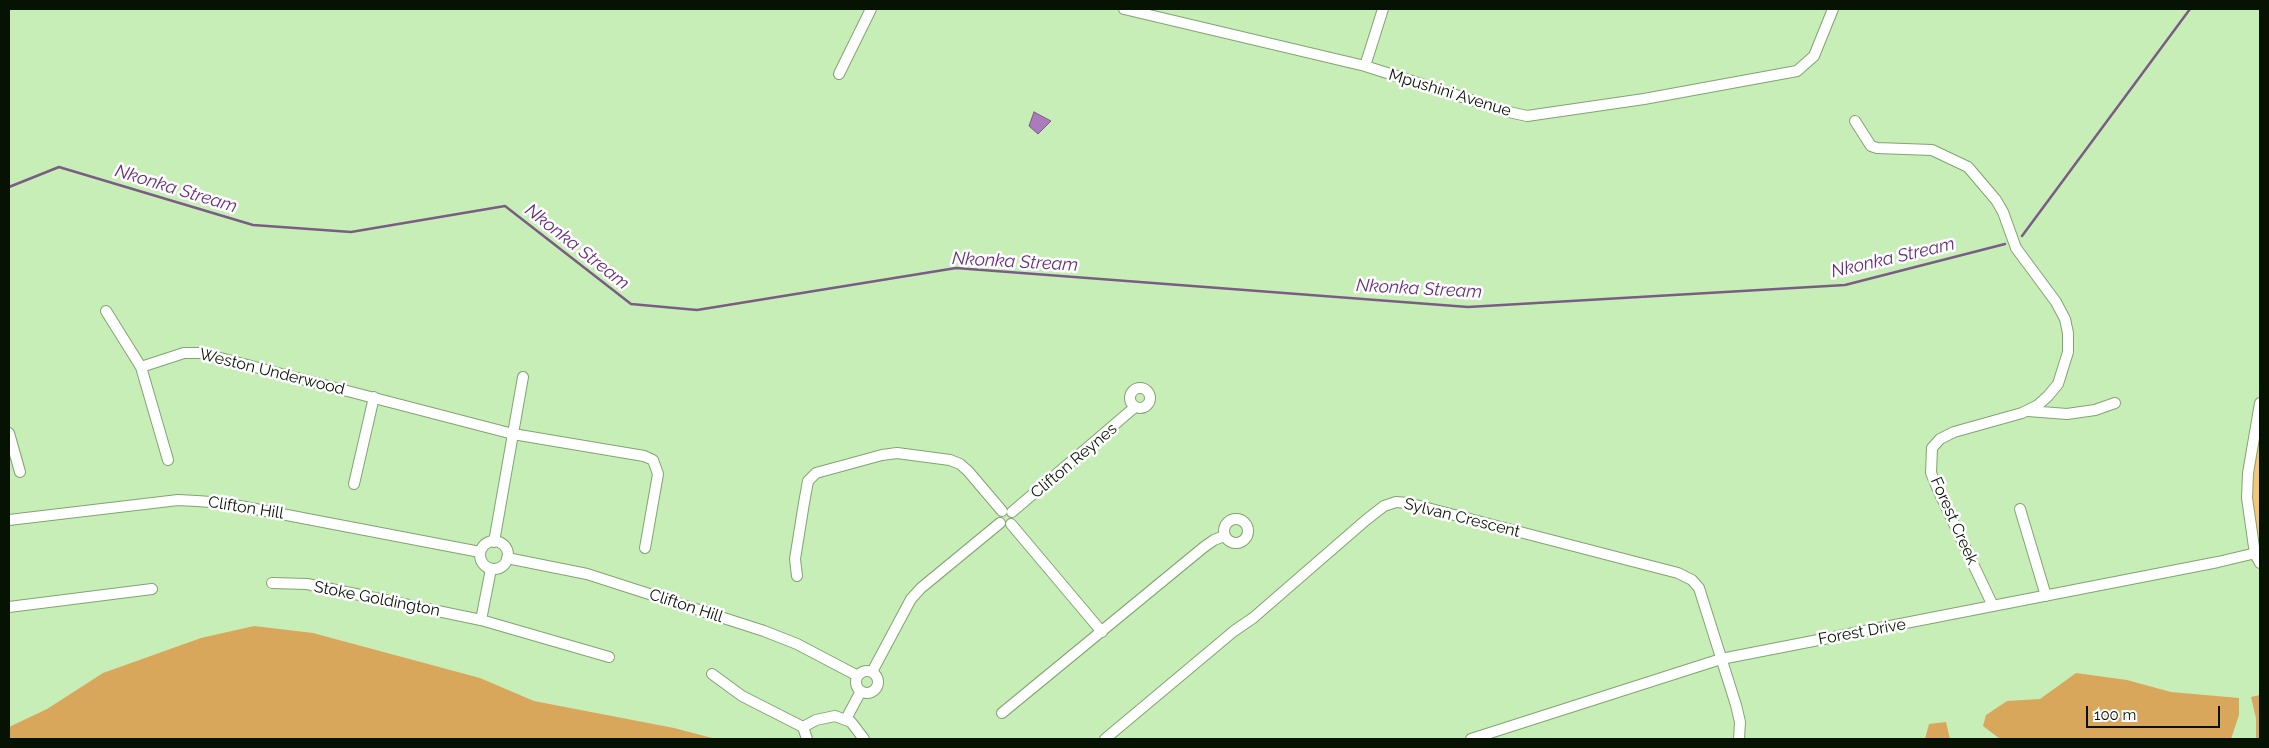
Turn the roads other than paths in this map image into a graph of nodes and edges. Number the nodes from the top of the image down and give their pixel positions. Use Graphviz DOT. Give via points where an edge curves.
graph roads {
  1 [pos="871,9"];
  2 [pos="1124,9"];
  3 [pos="1383,9"];
  4 [pos="1833,9"];
  5 [pos="1365,66"];
  6 [pos="840,74"];
  7 [pos="1855,121"];
  8 [pos="106,311"];
  9 [pos="141,367"];
  10 [pos="524,377"];
  11 [pos="374,397"];
  12 [pos="2115,403"];
  13 [pos="2260,403"];
  14 [pos="1135,407"];
  15 [pos="2026,411"];
  16 [pos="9,433"];
  17 [pos="513,434"];
  18 [pos="168,460"];
  19 [pos="20,472"];
  20 [pos="354,484"];
  21 [pos="2020,509"];
  22 [pos="1007,512"];
  23 [pos="9,520"];
  24 [pos="1000,523"];
  25 [pos="1011,524"];
  26 [pos="1224,536"];
  27 [pos="494,542"];
  28 [pos="645,548"];
  29 [pos="480,552"];
  30 [pos="2259,556"];
  31 [pos="507,558"];
  32 [pos="491,569"];
  33 [pos="797,576"];
  34 [pos="272,583"];
  35 [pos="152,589"];
  36 [pos="2046,596"];
  37 [pos="9,606"];
  38 [pos="1993,606"];
  39 [pos="480,620"];
  40 [pos="1102,632"];
  41 [pos="609,657"];
  42 [pos="1721,659"];
  43 [pos="872,672"];
  44 [pos="712,674"];
  45 [pos="858,676"];
  46 [pos="861,691"];
  47 [pos="1002,713"];
  48 [pos="846,719"];
  49 [pos="803,727"];
  50 [pos="807,739"];
  51 [pos="864,739"];
  52 [pos="1105,739"];
  53 [pos="1471,739"];
  54 [pos="1739,739"];
  1 -- 6 [label="street"];
  2 -- 5 [label="street, Mpushini Avenue"];
  3 -- 5 [label="street"];
  4 -- 5 [label="street, Mpushini Avenue" via="1814,56 1797,71 1541,115 1509,112"];
  7 -- 15 [label="street, Forest Creek" via="1871,146 1932,150 1968,167 2004,212 2016,248 2056,302 2068,333 2068,352 2058,384 2038,405"];
  8 -- 9 [label="street"];
  9 -- 11 [label="street, Weston Underwood" via="192,352"];
  9 -- 18 [label="street"];
  10 -- 17 [label="street"];
  11 -- 17 [label="street, Weston Underwood"];
  11 -- 20 [label="street"];
  12 -- 15 [label="street" via="2066,414"];
  13 -- 30 [label="street" via="2248,481"];
  14 -- 22 [label="street, Clifton Reynes"];
  15 -- 38 [label="street, Forest Creek" via="1954,432 1940,439 1932,448 1932,473 1939,492"];
  16 -- 19 [label="street"];
  17 -- 27 [label="street"];
  17 -- 28 [label="street, Weston Underwood" via="653,460 658,474"];
  21 -- 36 [label="street"];
  22 -- 24 [label="street" via="998,518"];
  22 -- 25 [label="street" via="1014,517"];
  22 -- 33 [label="street" via="968,471 950,460 898,453 816,473 808,481 796,559"];
  23 -- 29 [label="street, Clifton Hill" via="197,500"];
  24 -- 25 [label="street" via="1004,526"];
  24 -- 43 [label="street" via="911,599"];
  25 -- 40 [label="street"];
  26 -- 40 [label="street" via="1204,547"];
  27 -- 29 [label="street" via="486,544"];
  27 -- 31 [label="street" via="506,549"];
  29 -- 32 [label="street" via="481,561"];
  30 -- 36 [label="street, Forest Drive"];
  31 -- 32 [label="street" via="503,566"];
  31 -- 45 [label="street, Clifton Hill" via="587,574 764,632 797,644"];
  32 -- 39 [label="street"];
  34 -- 39 [label="street, Stoke Goldington" via="307,584"];
  35 -- 37 [label="street"];
  36 -- 38 [label="street, Forest Drive"];
  38 -- 42 [label="street, Forest Drive"];
  39 -- 41 [label="street, Stoke Goldington"];
  40 -- 47 [label="street"];
  42 -- 52 [label="street, Sylvan Crescent" via="1699,588 1678,573 1396,502 1384,506 1366,520"];
  42 -- 53 [label="street, Forest Drive"];
  42 -- 54 [label="street, Sylvan Crescent" via="1740,722"];
  43 -- 45 [label="street"];
  43 -- 46 [label="street" via="877,686 869,692"];
  44 -- 49 [label="street" via="742,696"];
  45 -- 46 [label="street" via="856,683"];
  46 -- 48 [label="street"];
  48 -- 49 [label="street" via="826,717"];
  48 -- 51 [label="street"];
  49 -- 50 [label="street"];
}
